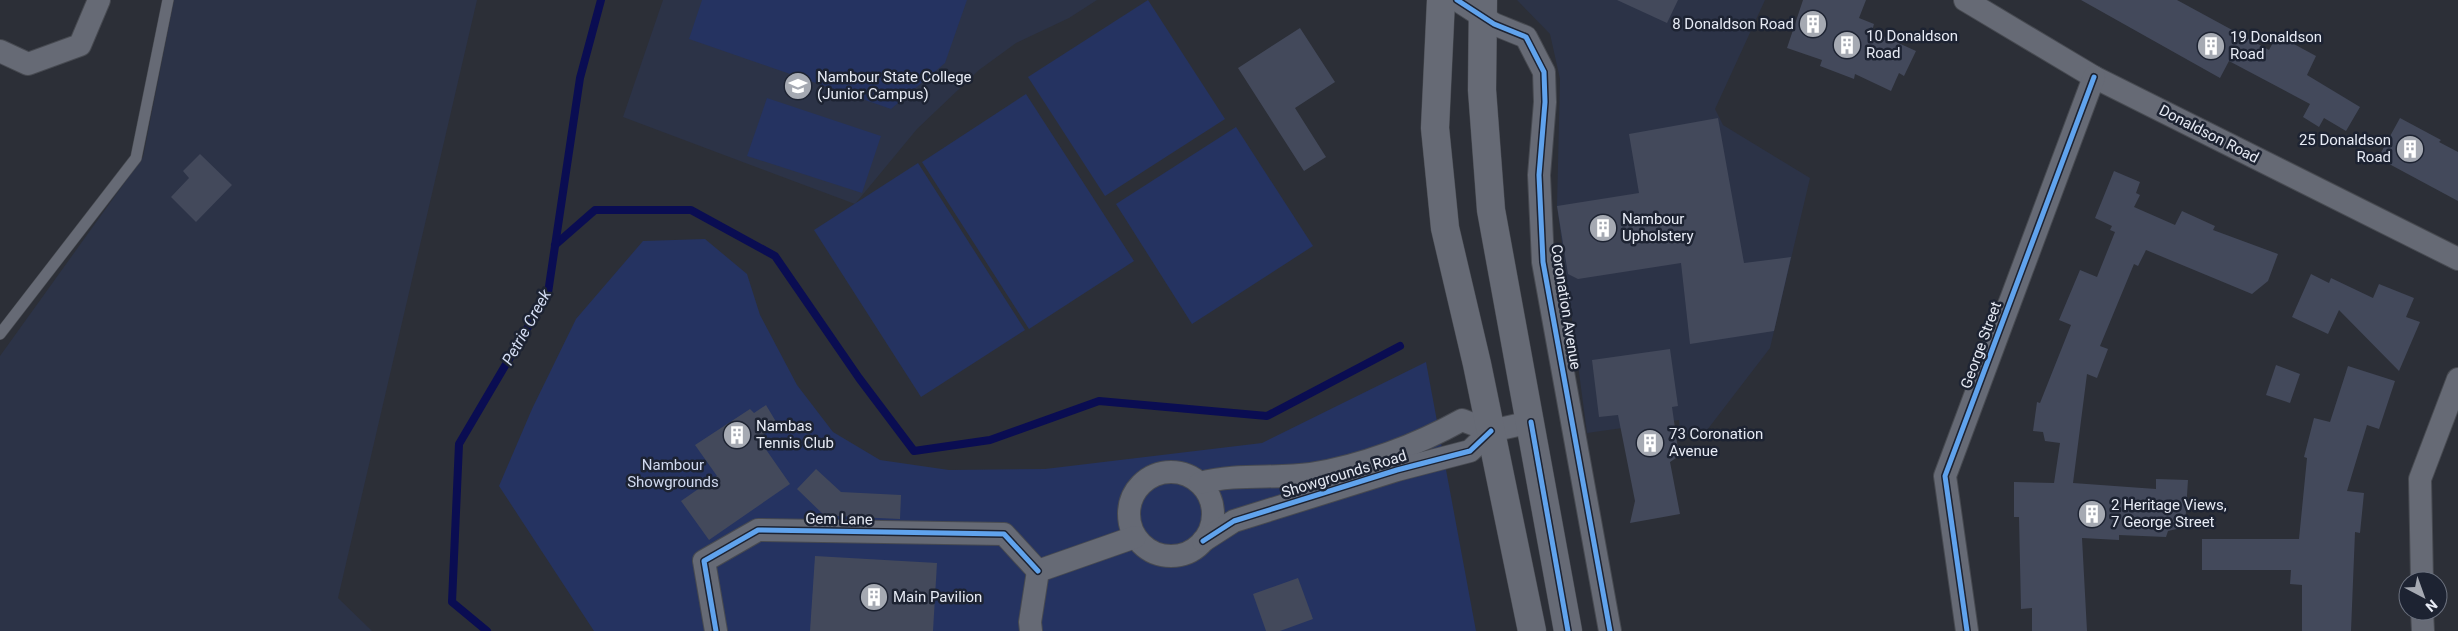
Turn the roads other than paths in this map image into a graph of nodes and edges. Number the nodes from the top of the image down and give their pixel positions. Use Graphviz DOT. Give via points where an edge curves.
graph roads {
  1 [pos="99,0"];
  2 [pos="168,0"];
  3 [pos="1441,0"];
  4 [pos="1457,0"];
  5 [pos="1965,0"];
  6 [pos="1482,8"];
  7 [pos="0,51"];
  8 [pos="2094,77"];
  9 [pos="2458,259"];
  10 [pos="12,318"];
  11 [pos="0,324"];
  12 [pos="0,334"];
  13 [pos="2458,379"];
  14 [pos="1531,422"];
  15 [pos="1490,432"];
  16 [pos="1200,483"];
  17 [pos="1135,537"];
  18 [pos="1203,541"];
  19 [pos="1038,571"];
  20 [pos="2422,571"];
  21 [pos="716,631"];
  22 [pos="1031,631"];
  23 [pos="1532,631"];
  24 [pos="1568,631"];
  25 [pos="1610,631"];
  26 [pos="1967,631"];
  1 -- 7 [label="street" via="80,45 28,64"];
  2 -- 10 [label="lane" via="136,158"];
  3 -- 15 [label="main road" via="1435,128 1446,228"];
  4 -- 6 [label="street, Coronation Avenue"];
  5 -- 8 [label="street, Donaldson Road"];
  6 -- 14 [label="main road" via="1482,90 1492,210 1510,323"];
  6 -- 25 [label="street, Coronation Avenue" via="1526,37 1544,72 1539,174 1543,262"];
  8 -- 9 [label="street, Donaldson Road"];
  8 -- 26 [label="street, George Street" via="1945,476"];
  10 -- 11 [label="lane"];
  10 -- 12 [label="lane"];
  13 -- 20 [label="street" via="2420,479"];
  14 -- 15 [label="street"];
  14 -- 24 [label="main road"];
  15 -- 16 [label="street, Showgrounds Road" via="1462,420 1439,433 1361,462 1311,474 1218,478"];
  15 -- 18 [label="street, Showgrounds Road" via="1470,450 1234,521"];
  15 -- 23 [label="main road"];
  16 -- 17 [label="street" via="1176,471 1162,472 1144,481 1131,497 1128,511"];
  16 -- 18 [label="street" via="1208,493 1213,511 1210,529"];
  17 -- 18 [label="street" via="1155,554 1168,556 1187,552"];
  17 -- 19 [label="street"];
  19 -- 21 [label="street, Gem Lane" via="1004,534 758,530 704,561"];
  19 -- 22 [label="street"];
}
